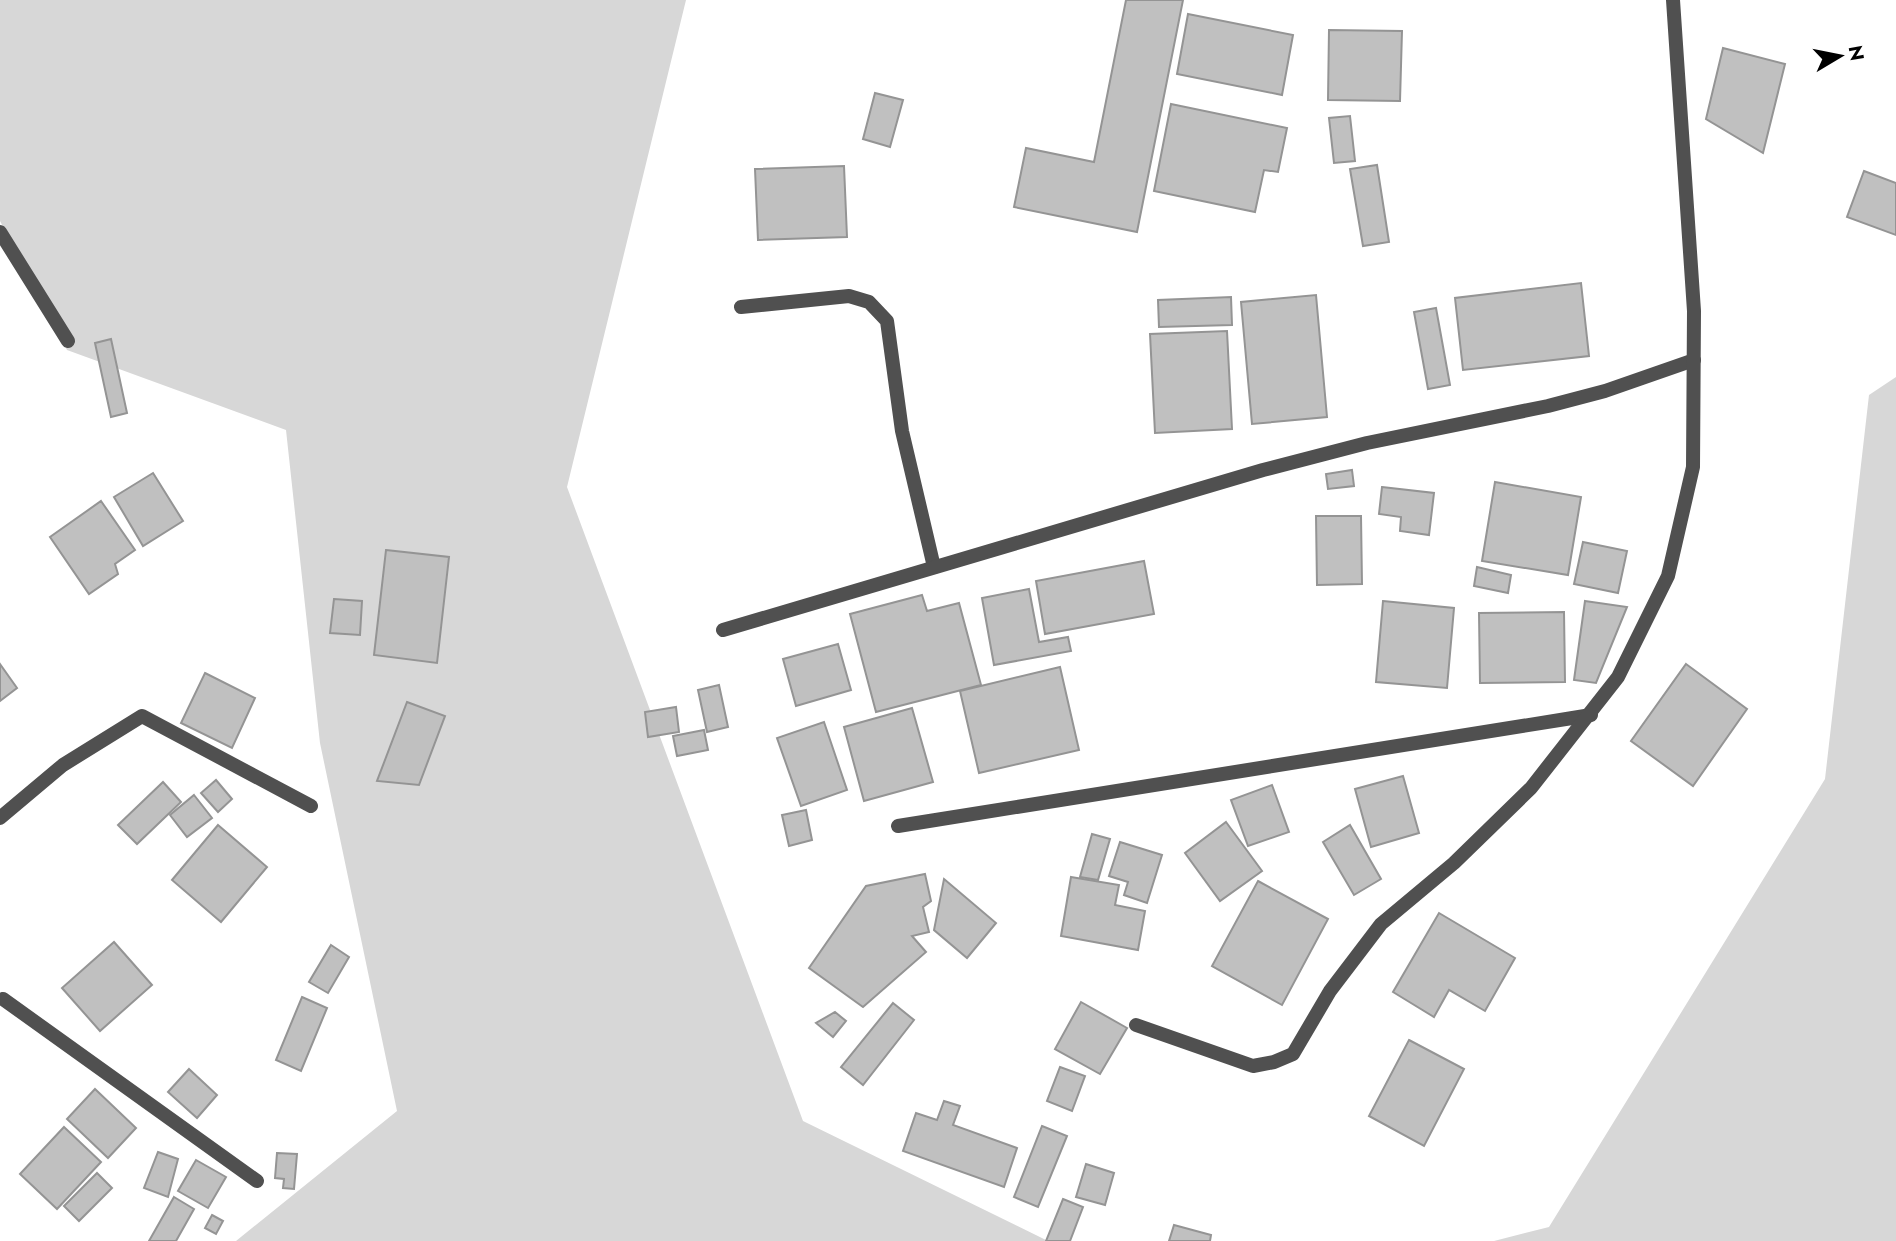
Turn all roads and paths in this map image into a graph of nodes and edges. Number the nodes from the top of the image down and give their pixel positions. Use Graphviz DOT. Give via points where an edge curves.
graph roads {
  1 [pos="1673,0"];
  2 [pos="0,232"];
  3 [pos="741,307"];
  4 [pos="68,341"];
  5 [pos="1694,360"];
  6 [pos="934,567"];
  7 [pos="723,630"];
  8 [pos="1591,715"];
  9 [pos="312,806"];
  10 [pos="0,818"];
  11 [pos="898,826"];
  12 [pos="1,999"];
  13 [pos="1136,1026"];
  14 [pos="257,1181"];
  1 -- 5 [label="street"];
  2 -- 4 [label="street"];
  3 -- 6 [label="street" via="849,296 869,302 887,321 902,431"];
  5 -- 6 [label="street" via="1571,400 1263,470"];
  5 -- 8 [label="street" via="1693,467 1668,576 1618,677"];
  6 -- 7 [label="street"];
  8 -- 11 [label="street"];
  8 -- 13 [label="street" via="1531,788 1454,863 1381,924 1330,991 1293,1054 1253,1066"];
  9 -- 10 [label="street" via="142,716 63,765"];
  12 -- 14 [label="street"];
}
